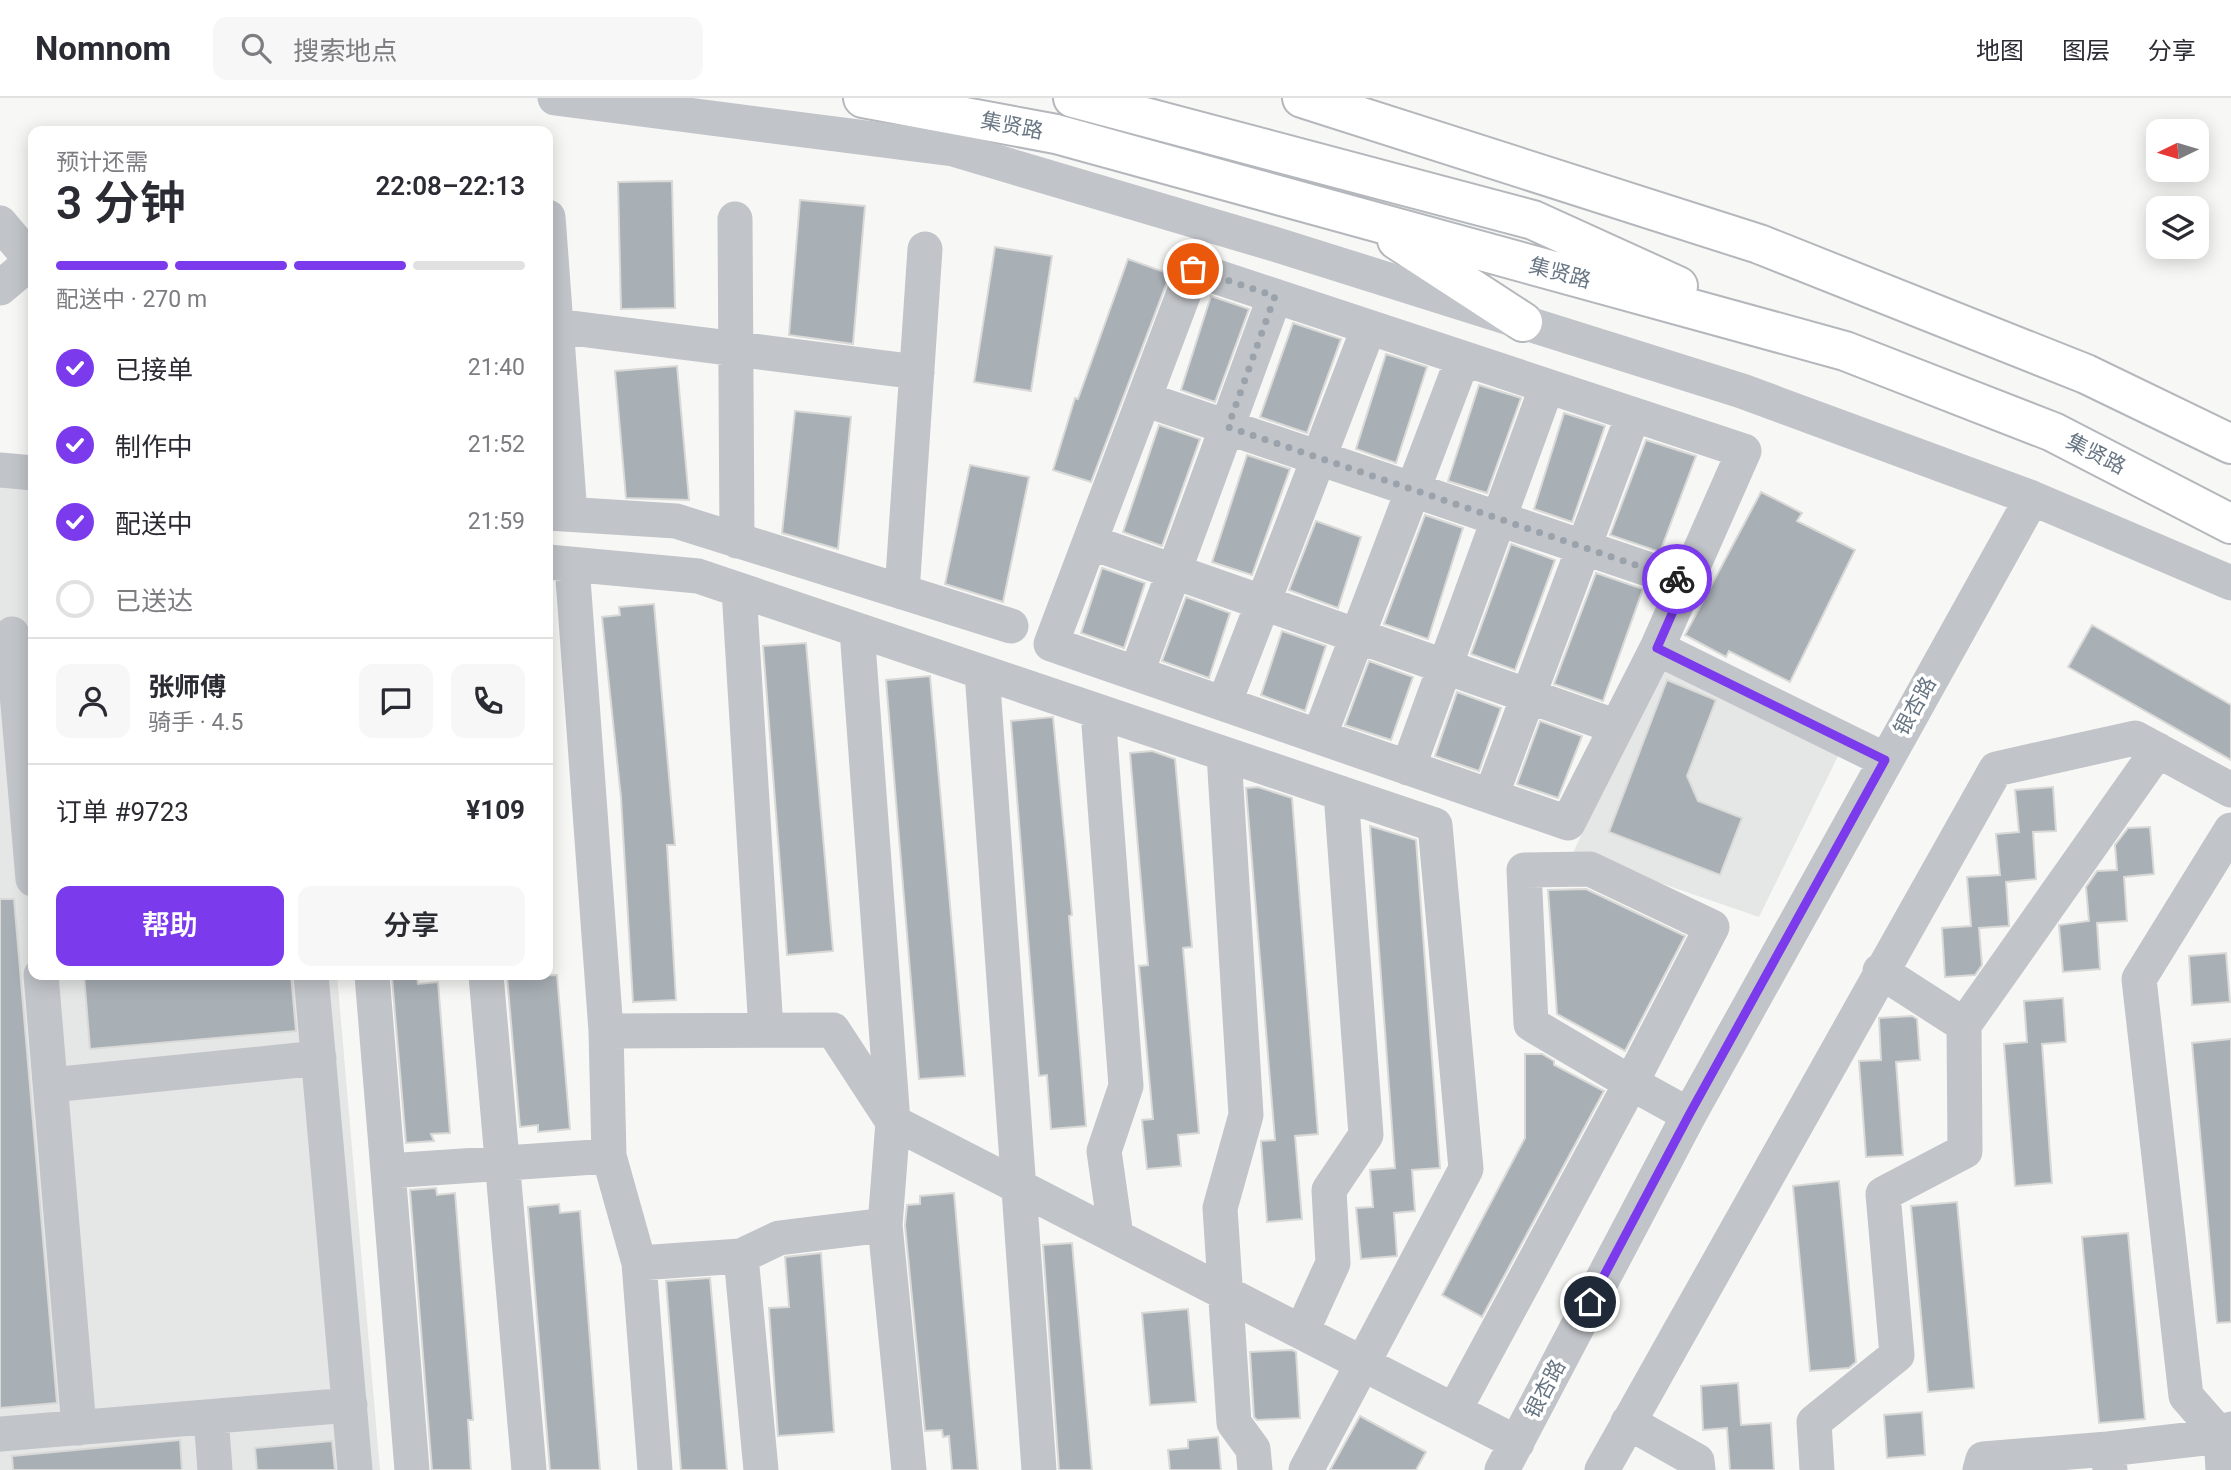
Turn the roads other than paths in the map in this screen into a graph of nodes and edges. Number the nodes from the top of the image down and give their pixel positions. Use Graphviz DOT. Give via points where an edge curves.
graph roads {
  1 [pos="555,98"];
  2 [pos="863,98"];
  3 [pos="1073,98"];
  4 [pos="1302,98"];
  5 [pos="735,219"];
  6 [pos="1366,219"];
  7 [pos="0,223"];
  8 [pos="925,249"];
  9 [pos="28,255"];
  10 [pos="28,265"];
  11 [pos="0,288"];
  12 [pos="1275,296"];
  13 [pos="1523,322"];
  14 [pos="553,326"];
  15 [pos="1369,327"];
  16 [pos="1784,335"];
  17 [pos="736,349"];
  18 [pos="553,353"];
  19 [pos="1464,358"];
  20 [pos="917,372"];
  21 [pos="1547,386"];
  22 [pos="1144,399"];
  23 [pos="1633,415"];
  24 [pos="1228,427"];
  25 [pos="2231,444"];
  26 [pos="1319,459"];
  27 [pos="0,470"];
  28 [pos="28,473"];
  29 [pos="1413,490"];
  30 [pos="2032,498"];
  31 [pos="559,514"];
  32 [pos="1499,519"];
  33 [pos="2231,524"];
  34 [pos="737,541"];
  35 [pos="1090,542"];
  36 [pos="1583,548"];
  37 [pos="560,564"];
  38 [pos="1174,571"];
  39 [pos="1686,582"];
  40 [pos="2231,583"];
  41 [pos="739,590"];
  42 [pos="902,592"];
  43 [pos="1263,603"];
  44 [pos="1011,626"];
  45 [pos="857,630"];
  46 [pos="15,634"];
  47 [pos="1357,636"];
  48 [pos="1657,648"];
  49 [pos="1444,667"];
  50 [pos="982,672"];
  51 [pos="1138,672"];
  52 [pos="1528,696"];
  53 [pos="1224,704"];
  54 [pos="1098,712"];
  55 [pos="1617,727"];
  56 [pos="1319,737"];
  57 [pos="2158,750"];
  58 [pos="1224,754"];
  59 [pos="1885,760"];
  60 [pos="1408,768"];
  61 [pos="2231,790"];
  62 [pos="1340,793"];
  63 [pos="1491,796"];
  64 [pos="28,811"];
  65 [pos="2231,830"];
  66 [pos="1880,971"];
  67 [pos="41,980"];
  68 [pos="311,980"];
  69 [pos="372,980"];
  70 [pos="486,980"];
  71 [pos="1964,1025"];
  72 [pos="766,1030"];
  73 [pos="606,1031"];
  74 [pos="319,1058"];
  75 [pos="1632,1083"];
  76 [pos="51,1085"];
  77 [pos="1689,1115"];
  78 [pos="893,1122"];
  79 [pos="608,1156"];
  80 [pos="501,1163"];
  81 [pos="388,1171"];
  82 [pos="1017,1186"];
  83 [pos="885,1225"];
  84 [pos="1116,1236"];
  85 [pos="741,1256"];
  86 [pos="639,1263"];
  87 [pos="1225,1292"];
  88 [pos="1302,1331"];
  89 [pos="1365,1363"];
  90 [pos="349,1405"];
  91 [pos="1455,1409"];
  92 [pos="211,1417"];
  93 [pos="1628,1422"];
  94 [pos="79,1427"];
  95 [pos="0,1434"];
  96 [pos="2225,1445"];
  97 [pos="1509,1457"];
  98 [pos="2109,1460"];
  99 [pos="215,1470"];
  100 [pos="355,1470"];
  101 [pos="412,1470"];
  102 [pos="528,1470"];
  103 [pos="656,1470"];
  104 [pos="761,1470"];
  105 [pos="909,1470"];
  106 [pos="1039,1470"];
  107 [pos="1255,1470"];
  108 [pos="1306,1470"];
  109 [pos="1602,1470"];
  110 [pos="1698,1470"];
  111 [pos="1817,1470"];
  112 [pos="1980,1470"];
  1 -- 13 [label="street" via="953,149"];
  2 -- 6 [label="highway, 集贤路" via="1056,134"];
  3 -- 16 [label="highway" via="1533,220"];
  4 -- 25 [label="highway" via="1759,244 2086,374"];
  5 -- 17 [label="street"];
  6 -- 13 [label="highway"];
  6 -- 16 [label="highway, 集贤路"];
  7 -- 9 [label="street"];
  8 -- 20 [label="street"];
  10 -- 11 [label="street"];
  12 -- 15 [label="street"];
  12 -- 22 [label="street" via="1193,269"];
  12 -- 24 [label="street"];
  13 -- 30 [label="street" via="1742,391"];
  14 -- 17 [label="street"];
  15 -- 19 [label="street"];
  15 -- 26 [label="street"];
  16 -- 33 [label="highway, 集贤路" via="1845,351 2053,432"];
  17 -- 20 [label="street"];
  17 -- 34 [label="street"];
  18 -- 31 [label="street"];
  19 -- 21 [label="street"];
  19 -- 29 [label="street"];
  20 -- 42 [label="street"];
  21 -- 23 [label="street"];
  21 -- 32 [label="street"];
  22 -- 24 [label="street"];
  22 -- 35 [label="street"];
  23 -- 36 [label="street"];
  23 -- 39 [label="street" via="1744,452"];
  24 -- 26 [label="street"];
  24 -- 38 [label="street"];
  26 -- 29 [label="street"];
  26 -- 43 [label="street"];
  27 -- 28 [label="street"];
  29 -- 32 [label="street"];
  29 -- 47 [label="street"];
  30 -- 40 [label="street"];
  30 -- 59 [label="street, 银杏路"];
  31 -- 34 [label="street" via="676,521"];
  32 -- 36 [label="street"];
  32 -- 49 [label="street"];
  34 -- 42 [label="street"];
  35 -- 38 [label="street"];
  35 -- 51 [label="street" via="1051,644"];
  36 -- 39 [label="street"];
  36 -- 52 [label="street"];
  37 -- 41 [label="street" via="698,576"];
  37 -- 73 [label="street"];
  38 -- 43 [label="street"];
  38 -- 51 [label="street"];
  39 -- 48 [label="street"];
  41 -- 45 [label="street"];
  41 -- 72 [label="street"];
  42 -- 44 [label="street"];
  43 -- 47 [label="street"];
  43 -- 53 [label="street"];
  45 -- 50 [label="street"];
  45 -- 78 [label="street"];
  46 -- 64 [label="street"];
  47 -- 49 [label="street"];
  47 -- 56 [label="street"];
  48 -- 55 [label="street"];
  48 -- 59 [label="street"];
  49 -- 52 [label="street"];
  49 -- 60 [label="street"];
  50 -- 54 [label="street"];
  50 -- 82 [label="street"];
  51 -- 53 [label="street"];
  52 -- 55 [label="street"];
  52 -- 63 [label="street"];
  53 -- 56 [label="street"];
  54 -- 58 [label="street"];
  54 -- 84 [label="street" via="1126,1086 1104,1151"];
  55 -- 63 [label="street" via="1568,823"];
  56 -- 60 [label="street"];
  57 -- 61 [label="street"];
  57 -- 66 [label="street" via="2134,737 1996,769"];
  57 -- 71 [label="street"];
  58 -- 62 [label="street"];
  58 -- 87 [label="street" via="1247,1115 1220,1208"];
  59 -- 77 [label="street, 银杏路"];
  60 -- 63 [label="street"];
  62 -- 88 [label="street" via="1366,1135 1329,1190 1332,1263"];
  62 -- 89 [label="street" via="1435,825 1466,1170"];
  65 -- 96 [label="street" via="2139,979 2186,1396"];
  66 -- 71 [label="street"];
  66 -- 93 [label="street"];
  67 -- 76 [label="street"];
  68 -- 74 [label="street"];
  69 -- 81 [label="street"];
  70 -- 80 [label="street"];
  71 -- 111 [label="street" via="1965,1151 1883,1194 1897,1355 1814,1422"];
  72 -- 73 [label="street"];
  72 -- 78 [label="street" via="833,1030"];
  73 -- 79 [label="street"];
  74 -- 76 [label="street"];
  74 -- 90 [label="street"];
  75 -- 75 [label="street" via="1531,1024 1524,870 1590,869 1712,927"];
  75 -- 77 [label="street"];
  75 -- 91 [label="street"];
  76 -- 94 [label="street"];
  77 -- 97 [label="street, 银杏路"];
  78 -- 82 [label="street"];
  78 -- 83 [label="street"];
  79 -- 80 [label="street"];
  79 -- 86 [label="street"];
  80 -- 81 [label="street"];
  80 -- 102 [label="street"];
  81 -- 101 [label="street"];
  82 -- 84 [label="street"];
  82 -- 106 [label="street"];
  83 -- 85 [label="street" via="779,1238"];
  83 -- 105 [label="street"];
  84 -- 87 [label="street"];
  85 -- 86 [label="street"];
  85 -- 104 [label="street"];
  86 -- 103 [label="street"];
  87 -- 88 [label="street"];
  87 -- 107 [label="street" via="1234,1423 1253,1449"];
  88 -- 89 [label="street"];
  89 -- 91 [label="street"];
  89 -- 108 [label="street"];
  90 -- 92 [label="street"];
  90 -- 100 [label="street"];
  91 -- 97 [label="street"];
  92 -- 94 [label="street"];
  92 -- 99 [label="street"];
  93 -- 109 [label="street"];
  93 -- 110 [label="street" via="1697,1461"];
  94 -- 95 [label="street"];
  96 -- 98 [label="street"];
  98 -- 112 [label="street" via="1983,1459"];
}
